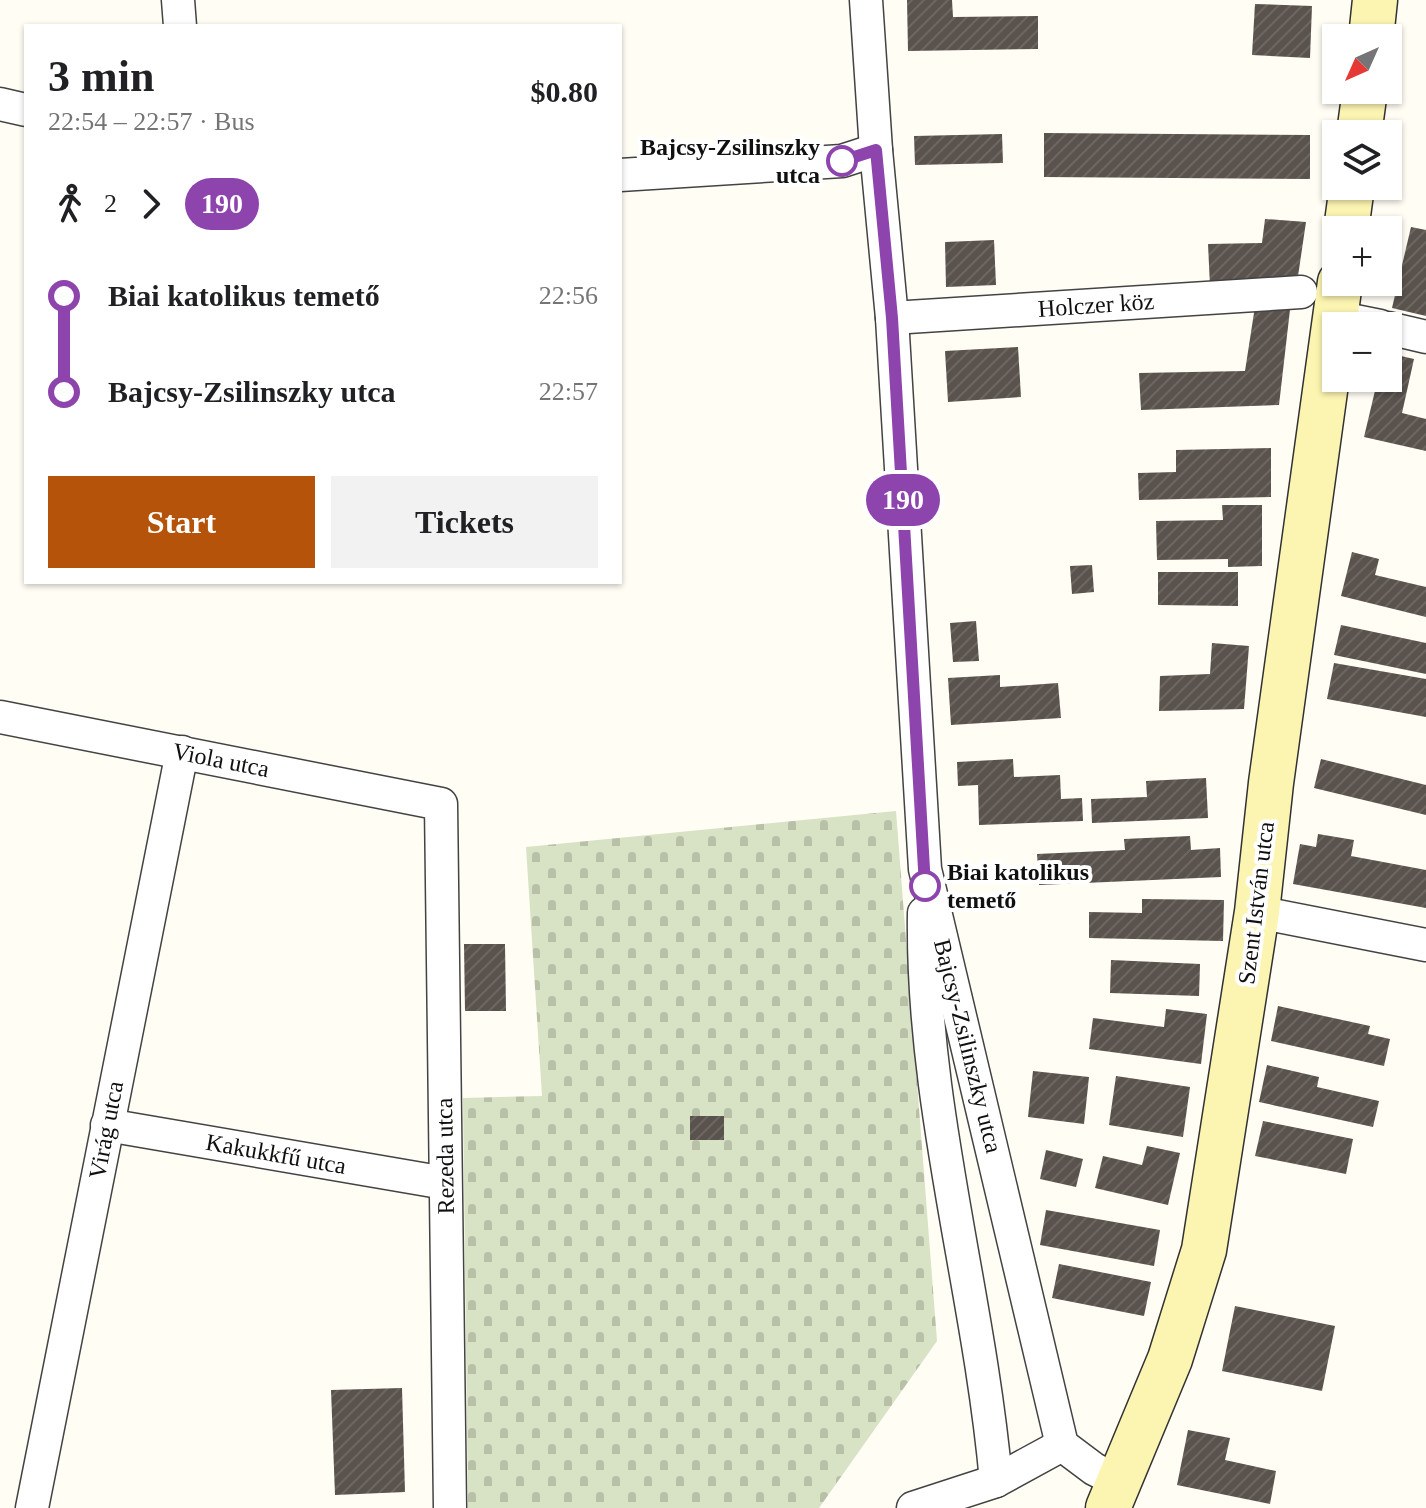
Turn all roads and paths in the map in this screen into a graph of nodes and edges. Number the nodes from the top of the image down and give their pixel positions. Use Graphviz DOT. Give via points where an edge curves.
graph roads {
  1 [pos="178,0"];
  2 [pos="866,0"];
  3 [pos="1375,0"];
  4 [pos="180,24"];
  5 [pos="1372,24"];
  6 [pos="0,104"];
  7 [pos="24,110"];
  8 [pos="876,150"];
  9 [pos="622,175"];
  10 [pos="1325,297"];
  11 [pos="1353,312"];
  12 [pos="892,318"];
  13 [pos="1402,331"];
  14 [pos="1426,337"];
  15 [pos="0,717"];
  16 [pos="182,752"];
  17 [pos="441,804"];
  18 [pos="925,869"];
  19 [pos="1257,912"];
  20 [pos="1426,945"];
  21 [pos="107,1125"];
  22 [pos="445,1183"];
  23 [pos="1062,1445"];
  24 [pos="996,1481"];
  25 [pos="1114,1495"];
  26 [pos="32,1508"];
  27 [pos="450,1508"];
  28 [pos="913,1508"];
  1 -- 4 [label="street"];
  2 -- 8 [label="street, Bajcsy-Zsilinszky utca"];
  3 -- 5 [label="main road"];
  6 -- 7 [label="street"];
  8 -- 9 [label="street" via="842,161"];
  8 -- 12 [label="street, Bajcsy-Zsilinszky utca"];
  10 -- 11 [label="street, Holczer köz"];
  10 -- 12 [label="street, Holczer köz"];
  10 -- 19 [label="main road, Szent István utca"];
  12 -- 18 [label="street, Bajcsy-Zsilinszky utca"];
  13 -- 14 [label="street"];
  15 -- 16 [label="street, Viola utca"];
  16 -- 17 [label="street, Viola utca"];
  16 -- 21 [label="street, Virág utca"];
  17 -- 22 [label="street, Rezeda utca"];
  18 -- 23 [label="street, Bajcsy-Zsilinszky utca"];
  18 -- 24 [label="street" via="923,968 941,1136 989,1404"];
  19 -- 20 [label="street"];
  19 -- 25 [label="main road, Szent István utca" via="1204,1250 1170,1359"];
  21 -- 22 [label="street, Kakukkfű utca"];
  21 -- 26 [label="street, Virág utca"];
  22 -- 27 [label="street, Rezeda utca"];
  23 -- 24 [label="street"];
  23 -- 25 [label="street" via="1094,1469"];
  24 -- 28 [label="street"];
}
